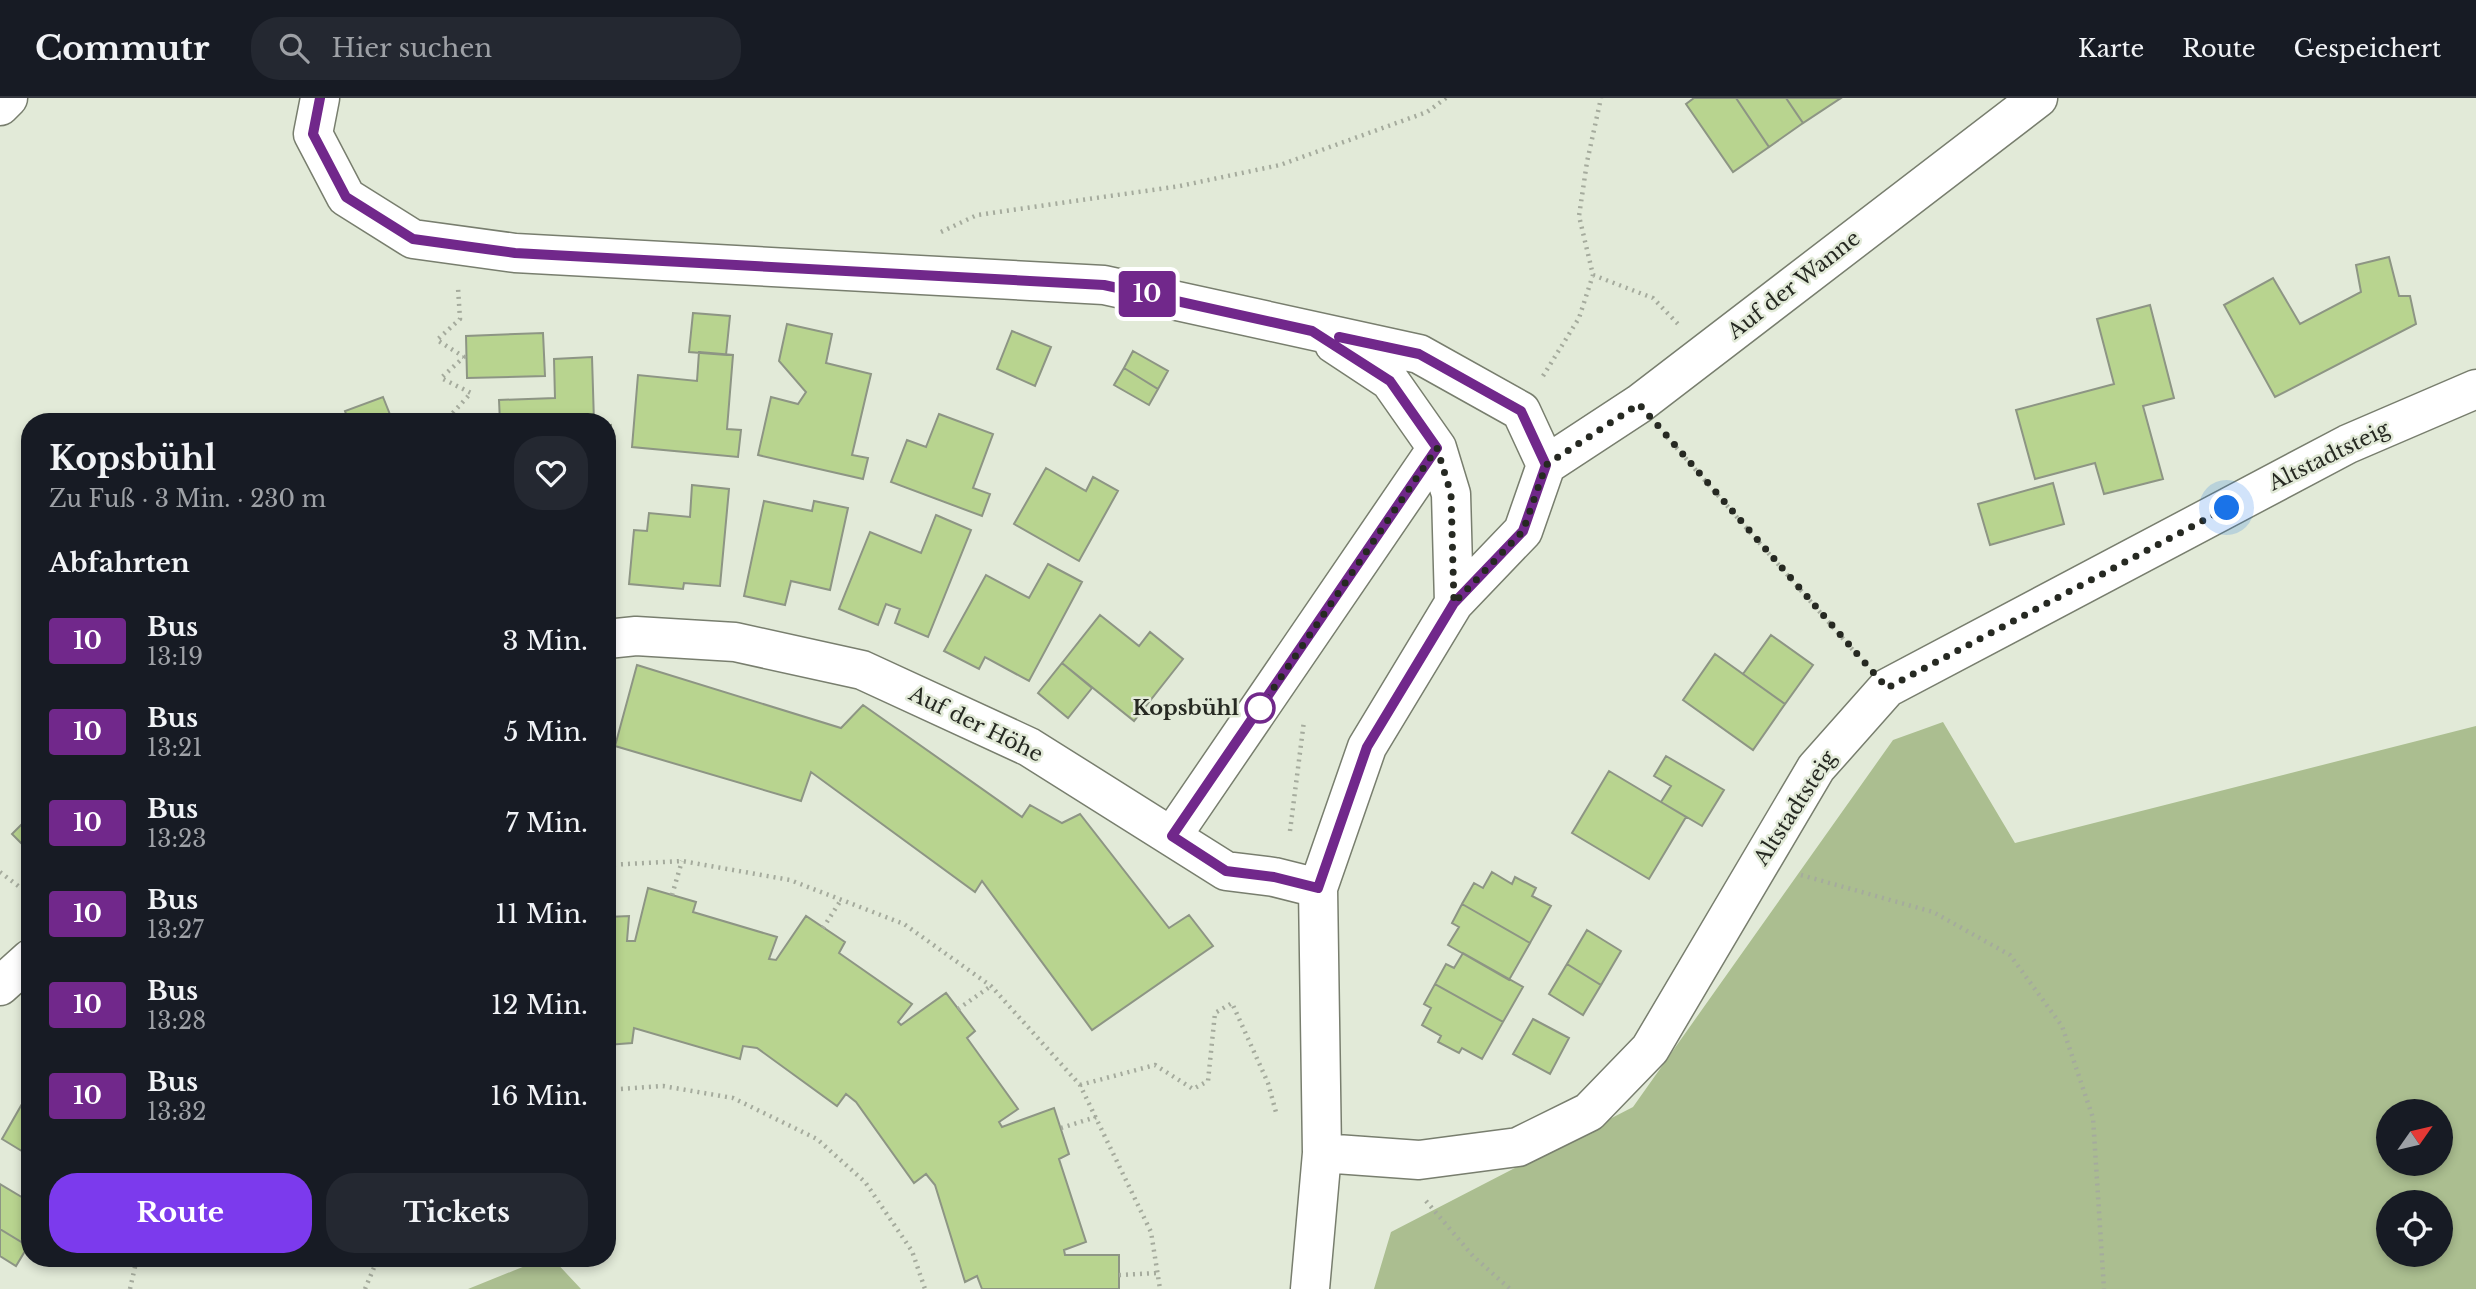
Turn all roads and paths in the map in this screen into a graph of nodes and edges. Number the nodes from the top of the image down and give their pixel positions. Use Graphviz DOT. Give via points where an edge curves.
graph roads {
  1 [pos="8,98"];
  2 [pos="320,98"];
  3 [pos="1446,98"];
  4 [pos="1601,98"];
  5 [pos="2038,98"];
  6 [pos="0,106"];
  7 [pos="456,247"];
  8 [pos="920,275"];
  9 [pos="1593,275"];
  10 [pos="1312,331"];
  11 [pos="1706,352"];
  12 [pos="1541,380"];
  13 [pos="2476,389"];
  14 [pos="1639,404"];
  15 [pos="453,413"];
  16 [pos="1437,448"];
  17 [pos="1546,465"];
  18 [pos="1454,603"];
  19 [pos="616,638"];
  20 [pos="1887,688"];
  21 [pos="1172,836"];
  22 [pos="682,861"];
  23 [pos="1760,862"];
  24 [pos="616,865"];
  25 [pos="0,872"];
  26 [pos="21,888"];
  27 [pos="1318,888"];
  28 [pos="672,895"];
  29 [pos="841,900"];
  30 [pos="823,928"];
  31 [pos="21,966"];
  32 [pos="0,986"];
  33 [pos="990,986"];
  34 [pos="958,1009"];
  35 [pos="1080,1085"];
  36 [pos="616,1089"];
  37 [pos="1277,1116"];
  38 [pos="1096,1117"];
  39 [pos="1061,1128"];
  40 [pos="1322,1153"];
  41 [pos="1390,1157"];
  42 [pos="135,1267"];
  43 [pos="374,1267"];
  44 [pos="1157,1273"];
  45 [pos="1119,1275"];
  46 [pos="130,1289"];
  47 [pos="365,1289"];
  48 [pos="925,1289"];
  49 [pos="1160,1289"];
  50 [pos="1310,1289"];
  51 [pos="1510,1289"];
  52 [pos="2104,1289"];
  1 -- 6 [label="street"];
  2 -- 7 [label="street" via="313,134 346,197 413,239"];
  3 -- 8 [label="path" via="1427,112 1280,165 1180,186 977,215 932,236"];
  4 -- 9 [label="path" via="1578,216"];
  5 -- 11 [label="street, Auf der Wanne"];
  7 -- 8 [label="street"];
  7 -- 15 [label="path" via="460,318 437,340 464,357 441,377 471,393"];
  8 -- 10 [label="street" via="1104,285"];
  9 -- 11 [label="path" via="1653,298"];
  9 -- 12 [label="path" via="1579,318"];
  10 -- 16 [label="street" via="1390,381"];
  10 -- 17 [label="street" via="1419,354 1521,411"];
  11 -- 14 [label="street, Auf der Wanne"];
  13 -- 20 [label="street, Altstadtsteig" via="2348,444"];
  14 -- 17 [label="street, Auf der Wanne"];
  14 -- 20 [label="path"];
  16 -- 18 [label="street" via="1451,494"];
  16 -- 21 [label="street"];
  17 -- 18 [label="street" via="1523,531"];
  18 -- 27 [label="street" via="1367,747"];
  19 -- 21 [label="street, Auf der Höhe" via="735,642 862,670 1029,747"];
  20 -- 23 [label="street, Altstadtsteig" via="1816,768"];
  21 -- 27 [label="street, Auf der Höhe" via="1226,871"];
  22 -- 24 [label="path"];
  22 -- 28 [label="path"];
  22 -- 29 [label="path" via="790,880"];
  23 -- 41 [label="street, Altstadtsteig" via="1650,1049 1589,1112 1518,1147 1419,1160"];
  23 -- 52 [label="path" via="1933,912 2010,955 2062,1026 2093,1118"];
  25 -- 26 [label="path"];
  27 -- 40 [label="street"];
  29 -- 30 [label="path"];
  29 -- 33 [label="path" via="904,924"];
  31 -- 32 [label="street"];
  33 -- 34 [label="path"];
  33 -- 35 [label="path"];
  35 -- 37 [label="path" via="1154,1065 1193,1089 1208,1081 1215,1013 1232,1003 1268,1083"];
  35 -- 38 [label="path"];
  36 -- 48 [label="path" via="663,1086 733,1098 817,1139 865,1182 912,1251"];
  38 -- 39 [label="path"];
  38 -- 44 [label="path" via="1151,1232"];
  40 -- 41 [label="street, Altstadtsteig"];
  40 -- 50 [label="street"];
  41 -- 51 [label="path" via="1473,1256"];
  42 -- 46 [label="path"];
  43 -- 47 [label="path"];
  44 -- 45 [label="path"];
  44 -- 49 [label="path"];
}
